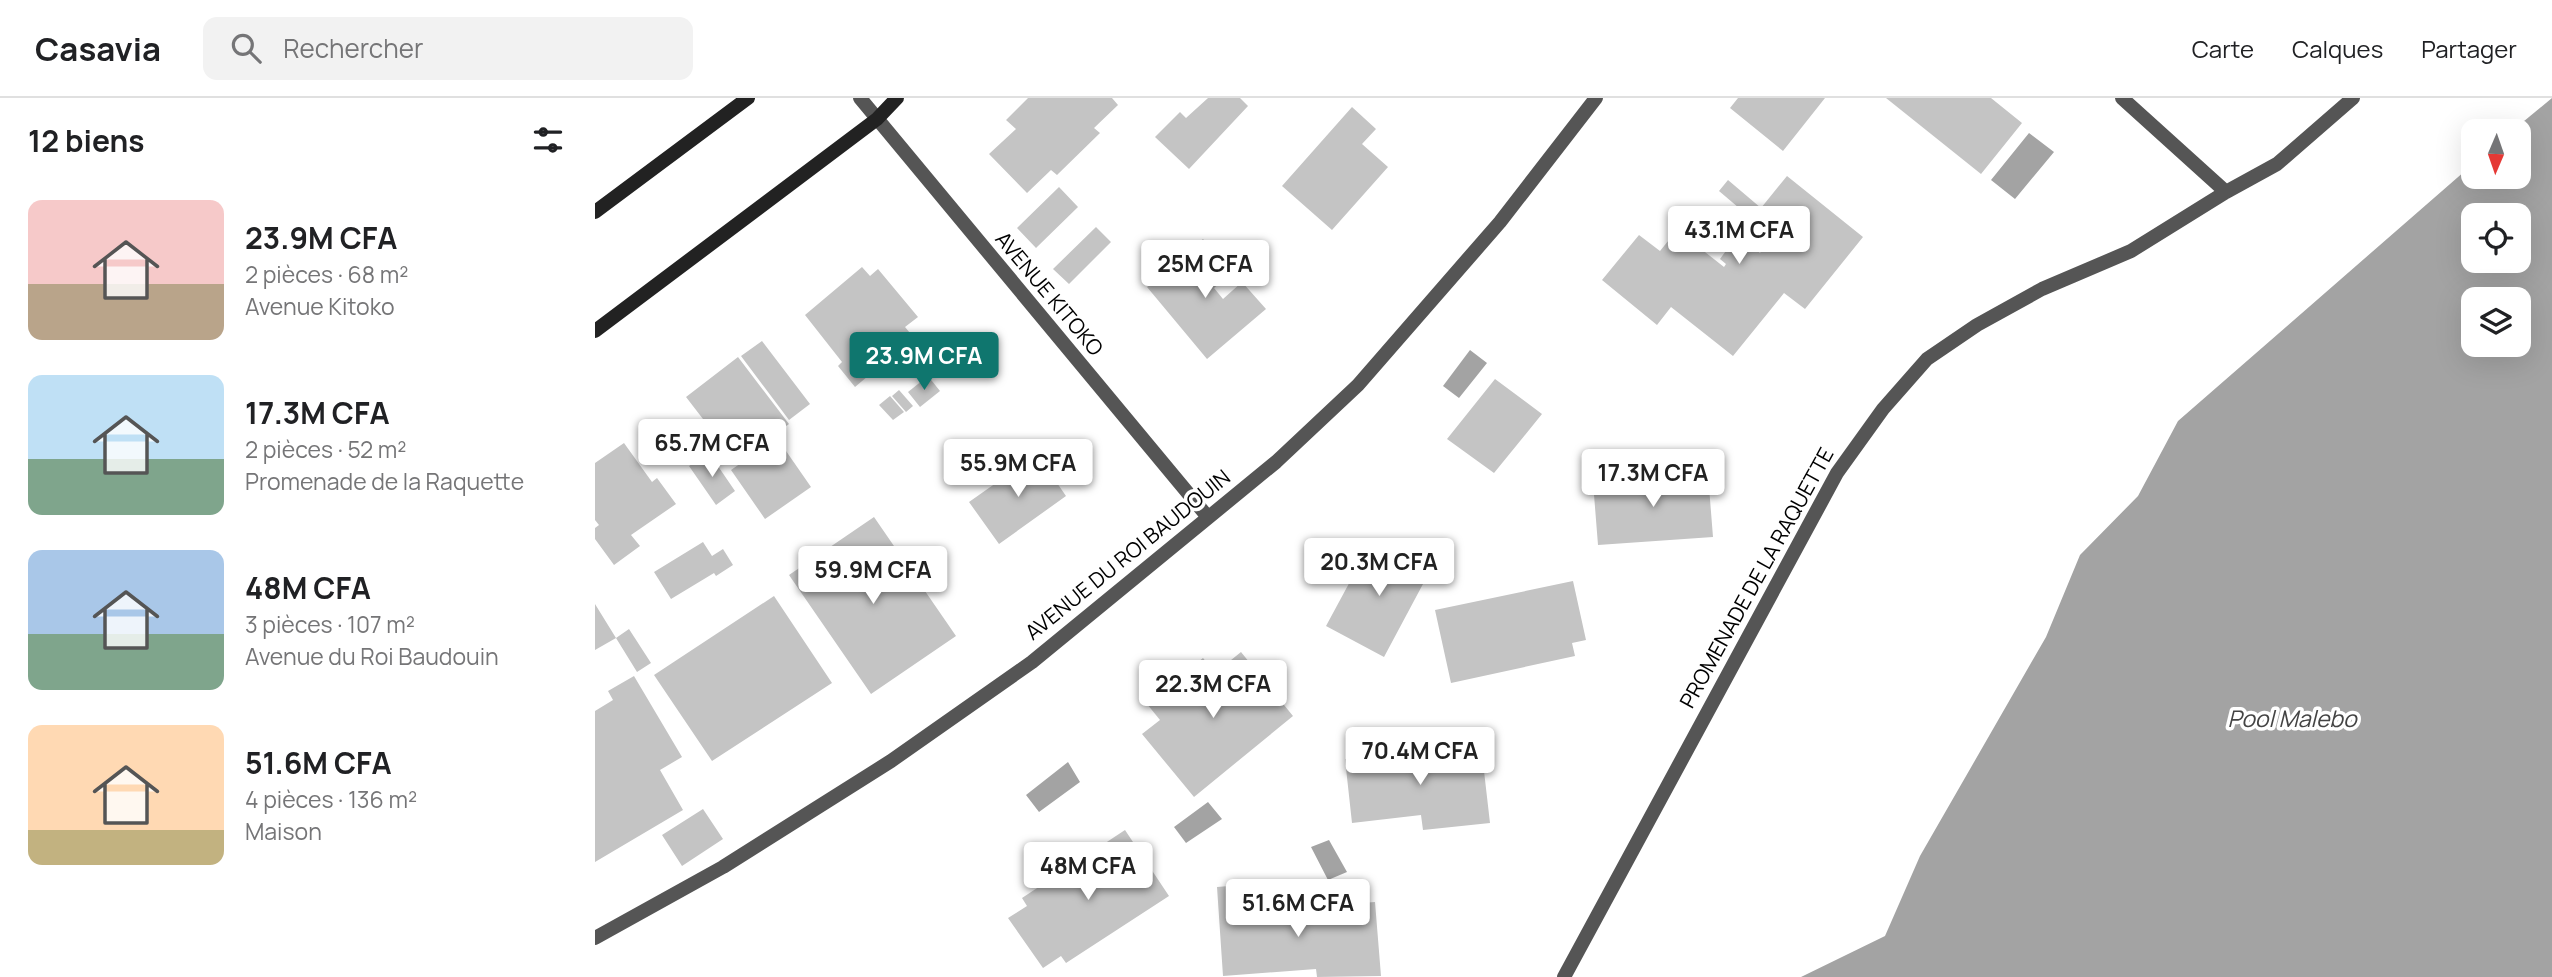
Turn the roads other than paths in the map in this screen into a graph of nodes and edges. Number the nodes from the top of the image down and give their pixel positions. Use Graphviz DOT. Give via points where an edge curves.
graph roads {
  1 [pos="748,98"];
  2 [pos="860,98"];
  3 [pos="897,98"];
  4 [pos="1596,98"];
  5 [pos="2122,98"];
  6 [pos="2353,98"];
  7 [pos="877,120"];
  8 [pos="2226,192"];
  9 [pos="595,212"];
  10 [pos="595,331"];
  11 [pos="1207,516"];
  12 [pos="595,937"];
  13 [pos="1564,977"];
  1 -- 9 [label="street"];
  2 -- 7 [label="street, AVENUE KITOKO"];
  3 -- 7 [label="street"];
  4 -- 11 [label="street, AVENUE DU ROI BAUDOUIN" via="1500,222 1358,385 1276,462"];
  5 -- 8 [label="street"];
  6 -- 8 [label="street, PROMENADE DE LA RAQUETTE" via="2277,164"];
  7 -- 10 [label="street"];
  7 -- 11 [label="street, AVENUE KITOKO"];
  8 -- 13 [label="street, PROMENADE DE LA RAQUETTE" via="2131,251 2042,289 1977,325 1927,359 1883,409 1837,473"];
  11 -- 12 [label="street, AVENUE DU ROI BAUDOUIN" via="1032,662 891,761 723,867"];
}
